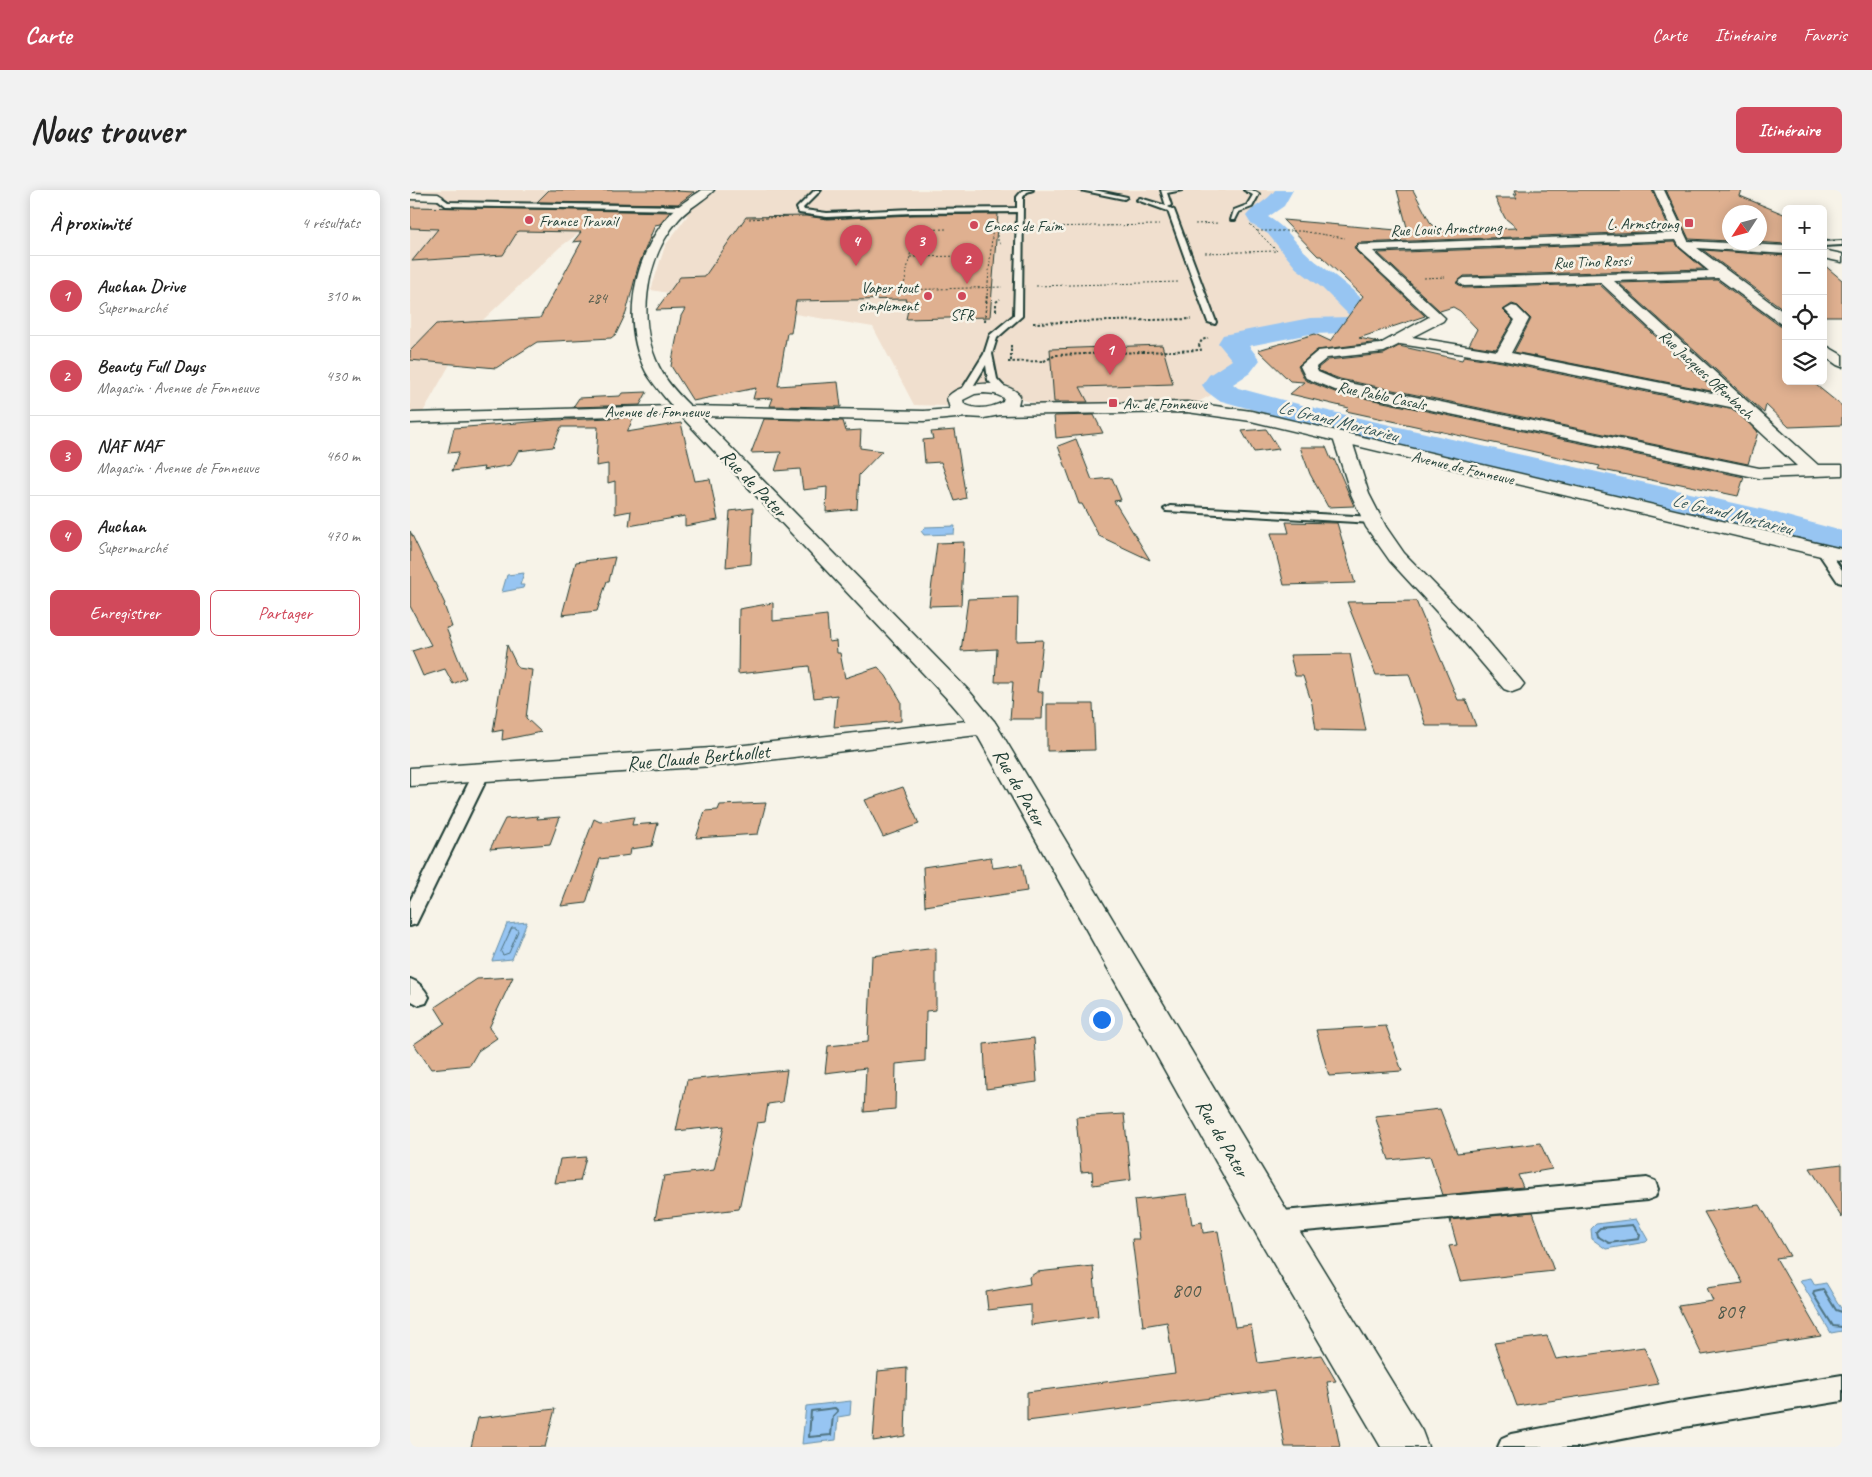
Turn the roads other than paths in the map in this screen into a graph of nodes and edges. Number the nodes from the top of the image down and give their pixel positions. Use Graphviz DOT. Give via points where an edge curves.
graph roads {
  1 [pos="709,190"];
  2 [pos="818,190"];
  3 [pos="1030,190"];
  4 [pos="1083,190"];
  5 [pos="1179,190"];
  6 [pos="1247,190"];
  7 [pos="1659,190"];
  8 [pos="410,196"];
  9 [pos="438,197"];
  10 [pos="1168,205"];
  11 [pos="682,210"];
  12 [pos="1020,210"];
  13 [pos="1233,219"];
  14 [pos="1682,240"];
  15 [pos="1842,243"];
  16 [pos="1827,244"];
  17 [pos="1782,250"];
  18 [pos="1827,255"];
  19 [pos="1842,258"];
  20 [pos="1721,274"];
  21 [pos="1602,277"];
  22 [pos="1464,282"];
  23 [pos="1512,310"];
  24 [pos="1210,317"];
  25 [pos="1782,318"];
  26 [pos="1396,339"];
  27 [pos="1827,351"];
  28 [pos="988,354"];
  29 [pos="1502,356"];
  30 [pos="1842,362"];
  31 [pos="1007,393"];
  32 [pos="960,395"];
  33 [pos="1740,404"];
  34 [pos="685,410"];
  35 [pos="1000,410"];
  36 [pos="1080,410"];
  37 [pos="967,412"];
  38 [pos="905,416"];
  39 [pos="410,418"];
  40 [pos="1342,438"];
  41 [pos="1812,470"];
  42 [pos="1842,470"];
  43 [pos="1170,509"];
  44 [pos="1372,520"];
  45 [pos="1823,551"];
  46 [pos="1842,555"];
  47 [pos="1842,579"];
  48 [pos="1512,684"];
  49 [pos="985,727"];
  50 [pos="482,772"];
  51 [pos="410,777"];
  52 [pos="410,919"];
  53 [pos="1647,1188"];
  54 [pos="1272,1224"];
  55 [pos="1842,1388"];
  56 [pos="1406,1447"];
  57 [pos="1511,1447"];
  1 -- 11 [label="street, Rue de Pater"];
  2 -- 12 [label="lane" via="800,208 801,212 827,215 912,210"];
  3 -- 12 [label="lane" via="1020,196"];
  4 -- 24 [label="lane" via="1135,196 1170,210"];
  5 -- 10 [label="lane" via="1163,191"];
  6 -- 13 [label="lane" via="1256,194 1250,206 1236,212"];
  7 -- 14 [label="street"];
  8 -- 9 [label="street"];
  9 -- 11 [label="lane" via="446,204"];
  11 -- 34 [label="street, Rue de Pater" via="650,258 639,297 641,337 652,370"];
  12 -- 28 [label="lane" via="1018,316 993,337"];
  14 -- 17 [label="street, Rue Louis Armstrong"];
  14 -- 20 [label="street"];
  14 -- 26 [label="street, Rue Louis Armstrong" via="1362,248 1438,318"];
  15 -- 16 [label="lane"];
  18 -- 19 [label="street"];
  20 -- 21 [label="street, Rue Tino Rossi"];
  20 -- 25 [label="street"];
  21 -- 22 [label="street, Rue Tino Rossi"];
  21 -- 33 [label="street, Rue Jacques Offenbach"];
  23 -- 29 [label="street" via="1522,319"];
  26 -- 29 [label="street"];
  26 -- 41 [label="street, Rue Pablo Casals" via="1384,348 1323,354 1308,366 1311,375 1335,385 1759,473"];
  27 -- 30 [label="street"];
  28 -- 31 [label="lane" via="993,380"];
  28 -- 32 [label="lane"];
  29 -- 33 [label="street"];
  31 -- 32 [label="street, Avenue de Fonneuve" via="984,388"];
  31 -- 35 [label="street" via="1012,404"];
  31 -- 36 [label="street, Avenue de Fonneuve" via="1036,404"];
  32 -- 37 [label="street" via="956,406"];
  32 -- 38 [label="street, Avenue de Fonneuve" via="931,412"];
  33 -- 41 [label="street, Rue Jacques Offenbach"];
  34 -- 38 [label="street, Avenue de Fonneuve"];
  34 -- 39 [label="street, Avenue de Fonneuve"];
  34 -- 49 [label="street, Rue de Pater" via="961,698"];
  35 -- 36 [label="street, Avenue de Fonneuve"];
  35 -- 37 [label="street, Avenue de Fonneuve"];
  36 -- 40 [label="street, Avenue de Fonneuve" via="1188,407 1251,416"];
  37 -- 38 [label="street, Avenue de Fonneuve"];
  40 -- 44 [label="street"];
  40 -- 45 [label="street, Avenue de Fonneuve"];
  41 -- 42 [label="street, Rue Pablo Casals"];
  43 -- 44 [label="lane"];
  44 -- 48 [label="street" via="1397,557"];
  45 -- 46 [label="street, Avenue de Fonneuve"];
  45 -- 47 [label="lane"];
  49 -- 50 [label="street, Rue Claude Berthollet" via="727,756"];
  49 -- 54 [label="street, Rue de Pater"];
  50 -- 51 [label="street, Rue Claude Berthollet"];
  50 -- 52 [label="lane"];
  53 -- 54 [label="lane"];
  54 -- 56 [label="street, Rue de Pater"];
  55 -- 57 [label="lane"];
}
